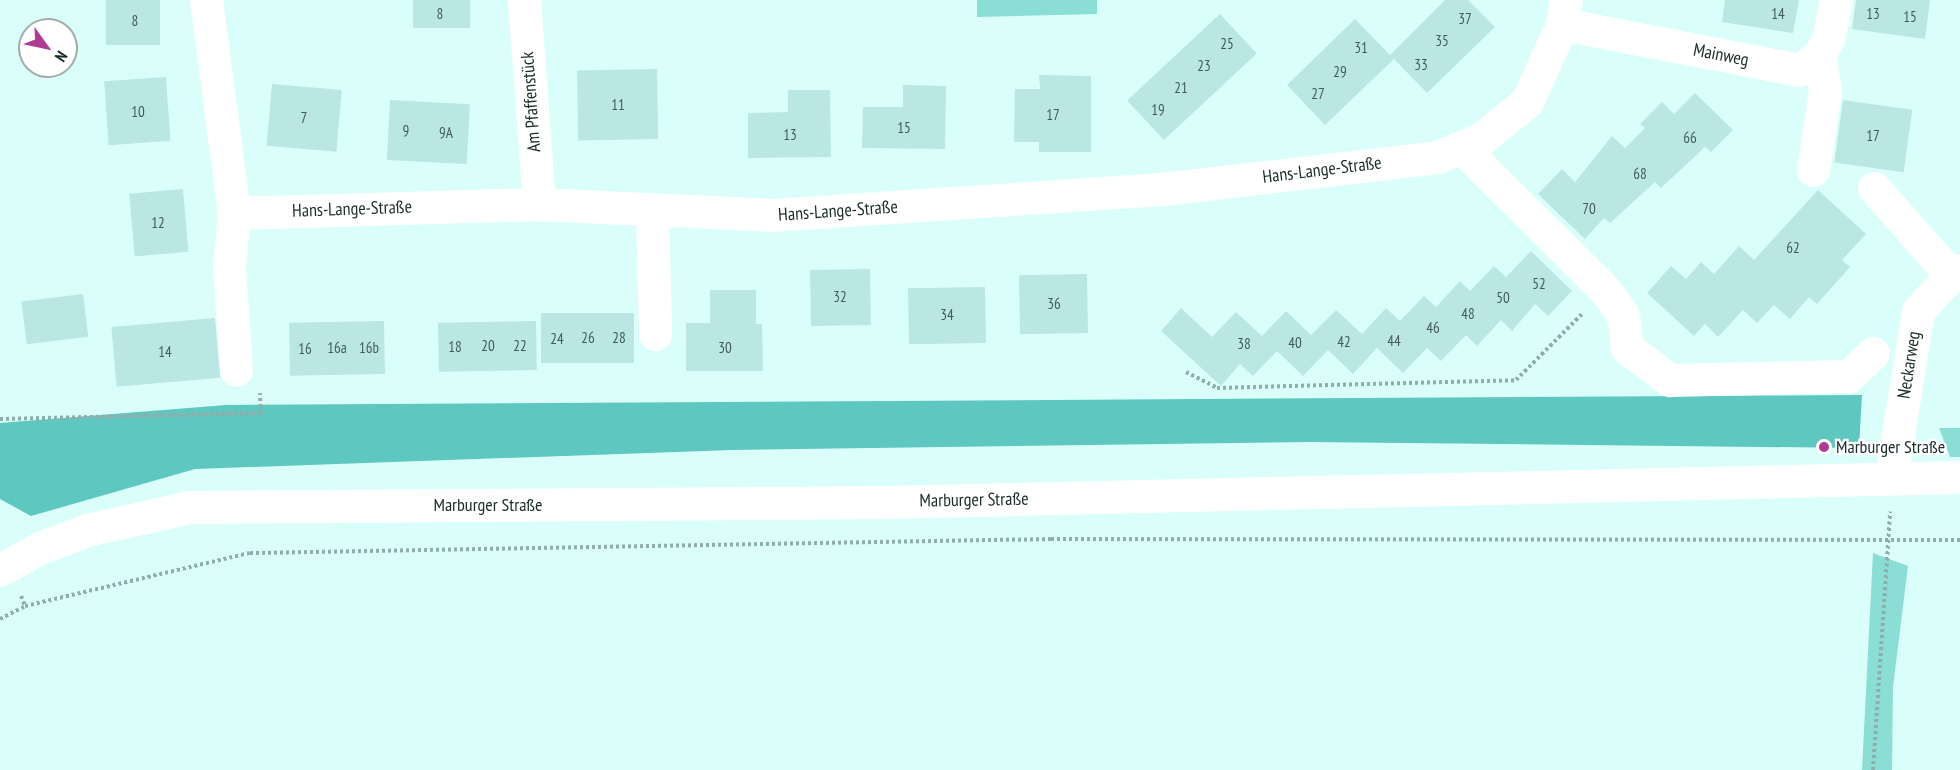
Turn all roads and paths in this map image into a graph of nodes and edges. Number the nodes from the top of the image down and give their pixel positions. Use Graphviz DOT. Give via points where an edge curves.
graph roads {
  1 [pos="206,0"];
  2 [pos="524,0"];
  3 [pos="1836,0"];
  4 [pos="1564,12"];
  5 [pos="1819,56"];
  6 [pos="1461,147"];
  7 [pos="1813,170"];
  8 [pos="1874,188"];
  9 [pos="539,204"];
  10 [pos="652,210"];
  11 [pos="234,213"];
  12 [pos="1956,272"];
  13 [pos="1605,290"];
  14 [pos="655,334"];
  15 [pos="1873,353"];
  16 [pos="1186,372"];
  17 [pos="248,380"];
  18 [pos="0,419"];
  19 [pos="1960,477"];
  20 [pos="1891,478"];
  21 [pos="1890,540"];
  22 [pos="1960,540"];
  23 [pos="4,568"];
  24 [pos="25,606"];
  25 [pos="0,619"];
  26 [pos="1873,770"];
  1 -- 11 [label="street"];
  2 -- 9 [label="street, Am Pfaffenstück"];
  3 -- 5 [label="street" via="1829,36"];
  4 -- 5 [label="street, Mainweg" via="1799,70"];
  4 -- 6 [label="street, Hans-Lange-Straße" via="1527,102 1482,138"];
  5 -- 7 [label="street" via="1825,92"];
  6 -- 10 [label="street, Hans-Lange-Straße" via="1438,157 1162,189 772,215"];
  6 -- 13 [label="street"];
  8 -- 12 [label="street"];
  9 -- 10 [label="street, Hans-Lange-Straße"];
  9 -- 11 [label="street, Hans-Lange-Straße"];
  10 -- 14 [label="street"];
  11 -- 17 [label="street" via="229,267"];
  12 -- 20 [label="street, Neckarweg" via="1918,311"];
  13 -- 15 [label="street" via="1623,315 1627,348 1670,380 1849,376"];
  13 -- 16 [label="path" via="1516,380 1217,388"];
  17 -- 18 [label="path" via="261,413"];
  19 -- 20 [label="street, Marburger Straße"];
  20 -- 23 [label="street, Marburger Straße" via="887,502 190,507 87,530"];
  21 -- 22 [label="path"];
  21 -- 24 [label="path" via="1051,539 250,553"];
  21 -- 26 [label="path"];
  23 -- 24 [label="path"];
  24 -- 25 [label="path"];
}
